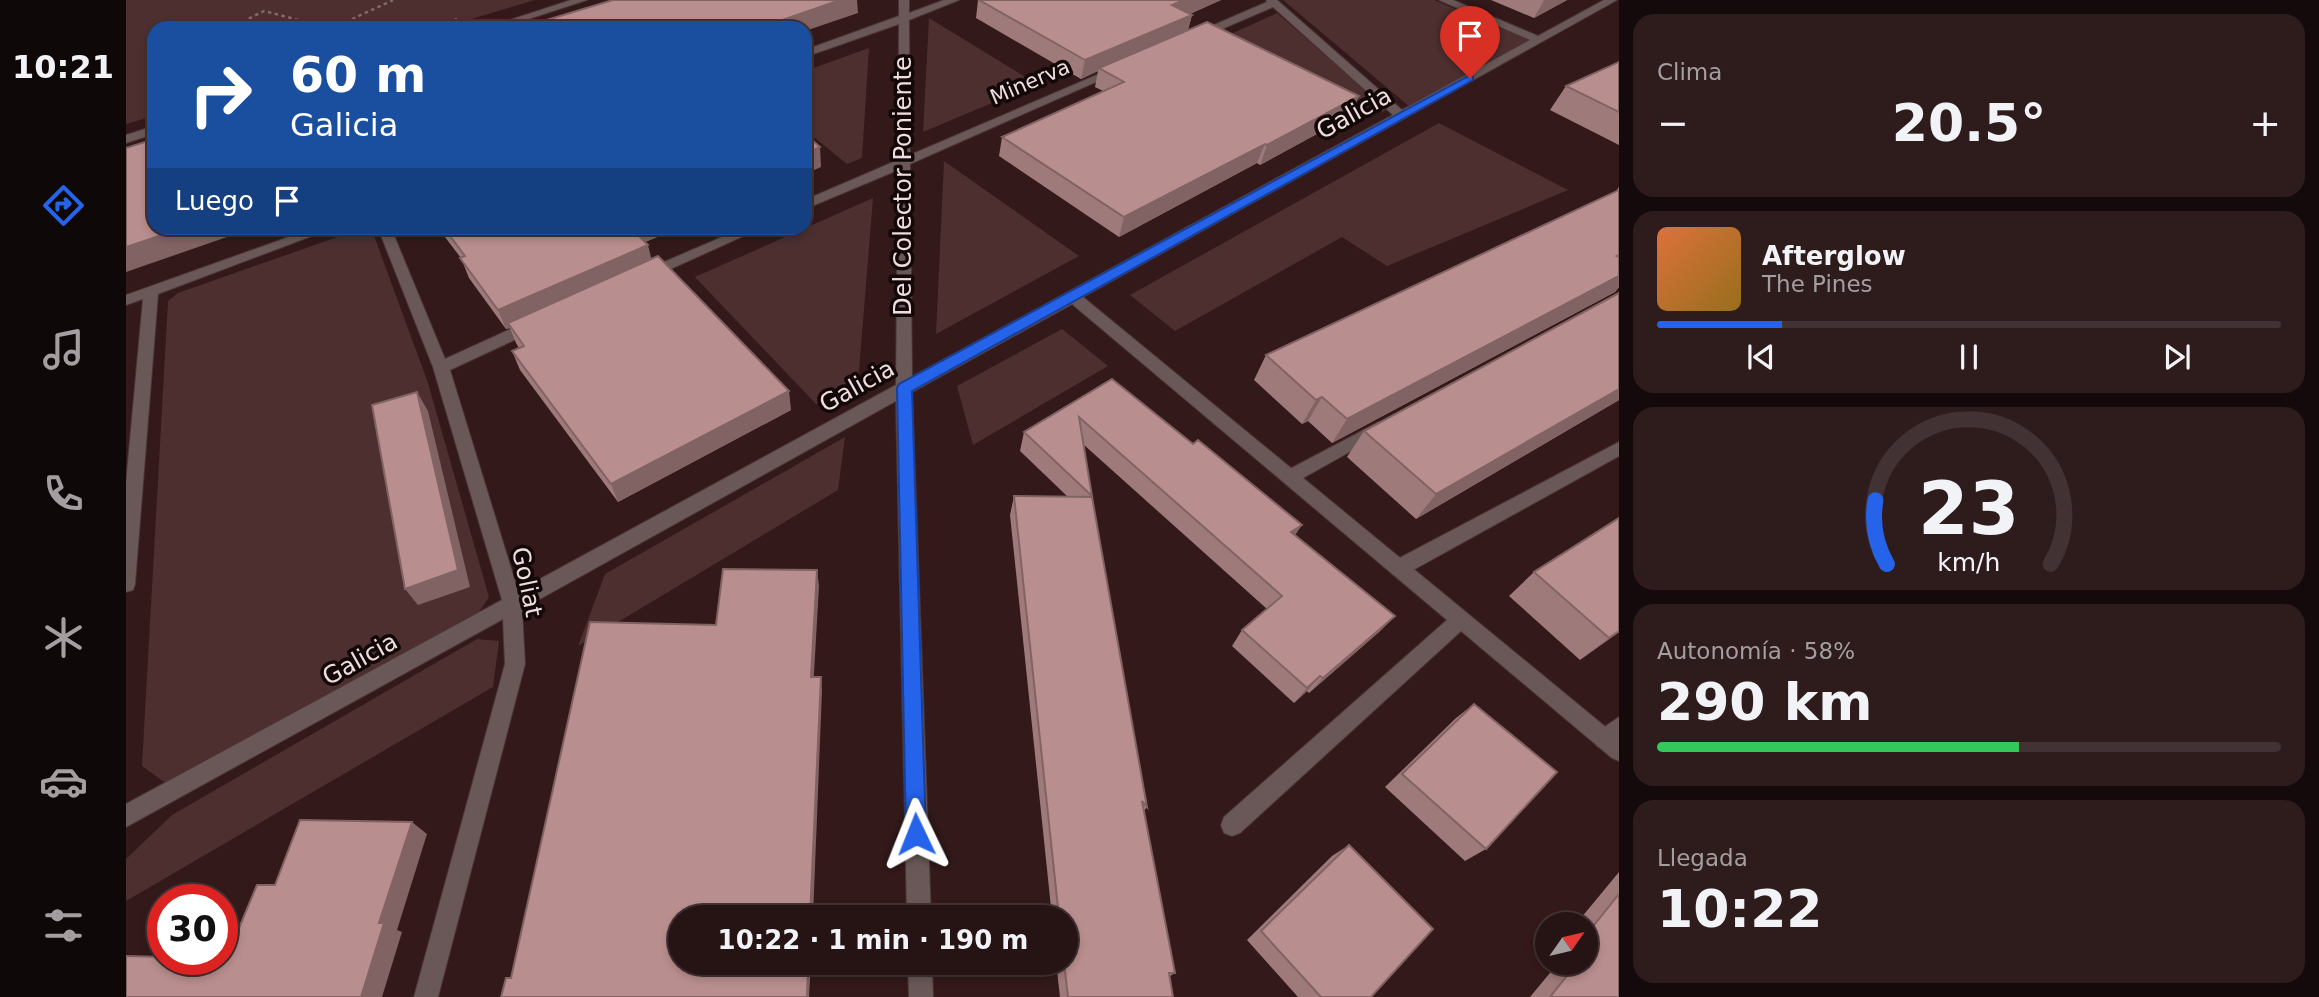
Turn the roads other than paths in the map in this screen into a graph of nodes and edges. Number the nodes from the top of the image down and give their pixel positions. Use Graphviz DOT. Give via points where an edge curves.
graph roads {
  1 [pos="582,0"];
  2 [pos="904,0"];
  3 [pos="954,0"];
  4 [pos="1444,0"];
  5 [pos="1612,0"];
  6 [pos="1273,1"];
  7 [pos="903,18"];
  8 [pos="513,21"];
  9 [pos="1539,40"];
  10 [pos="1185,41"];
  11 [pos="812,51"];
  12 [pos="1133,63"];
  13 [pos="1401,116"];
  14 [pos="147,132"];
  15 [pos="126,139"];
  16 [pos="902,162"];
  17 [pos="812,202"];
  18 [pos="307,235"];
  19 [pos="387,235"];
  20 [pos="738,235"];
  21 [pos="629,283"];
  22 [pos="151,291"];
  23 [pos="1072,296"];
  24 [pos="126,300"];
  25 [pos="553,317"];
  26 [pos="440,367"];
  27 [pos="904,388"];
  28 [pos="1399,418"];
  29 [pos="1619,449"];
  30 [pos="1290,477"];
  31 [pos="129,488"];
  32 [pos="1399,568"];
  33 [pos="126,583"];
  34 [pos="512,603"];
  35 [pos="1461,619"];
  36 [pos="1614,739"];
  37 [pos="126,816"];
  38 [pos="1232,825"];
  39 [pos="919,905"];
  40 [pos="920,975"];
  41 [pos="426,997"];
  42 [pos="921,997"];
  1 -- 8 [label="street"];
  2 -- 7 [label="street, Del Colector Poniente"];
  3 -- 7 [label="street"];
  4 -- 9 [label="street"];
  5 -- 9 [label="street, Galicia"];
  6 -- 10 [label="street"];
  6 -- 13 [label="street"];
  7 -- 11 [label="street"];
  7 -- 16 [label="street, Del Colector Poniente"];
  9 -- 13 [label="street, Galicia"];
  12 -- 16 [label="street, Minerva"];
  13 -- 23 [label="street, Galicia"];
  14 -- 15 [label="street"];
  16 -- 17 [label="street, Minerva"];
  16 -- 27 [label="street, Del Colector Poniente"];
  18 -- 22 [label="street"];
  19 -- 26 [label="street, Goliat"];
  20 -- 21 [label="street"];
  22 -- 24 [label="street"];
  22 -- 31 [label="street"];
  23 -- 27 [label="street, Galicia"];
  23 -- 30 [label="street"];
  25 -- 26 [label="street"];
  26 -- 34 [label="street, Goliat"];
  27 -- 34 [label="street, Galicia"];
  27 -- 39 [label="street, Del Colector Poniente"];
  28 -- 30 [label="street"];
  29 -- 32 [label="street"];
  30 -- 32 [label="street"];
  31 -- 33 [label="street"];
  32 -- 35 [label="street"];
  34 -- 37 [label="street, Galicia"];
  34 -- 41 [label="street, Goliat" via="515,664"];
  35 -- 36 [label="street"];
  35 -- 38 [label="street"];
  40 -- 42 [label="street"];
}
